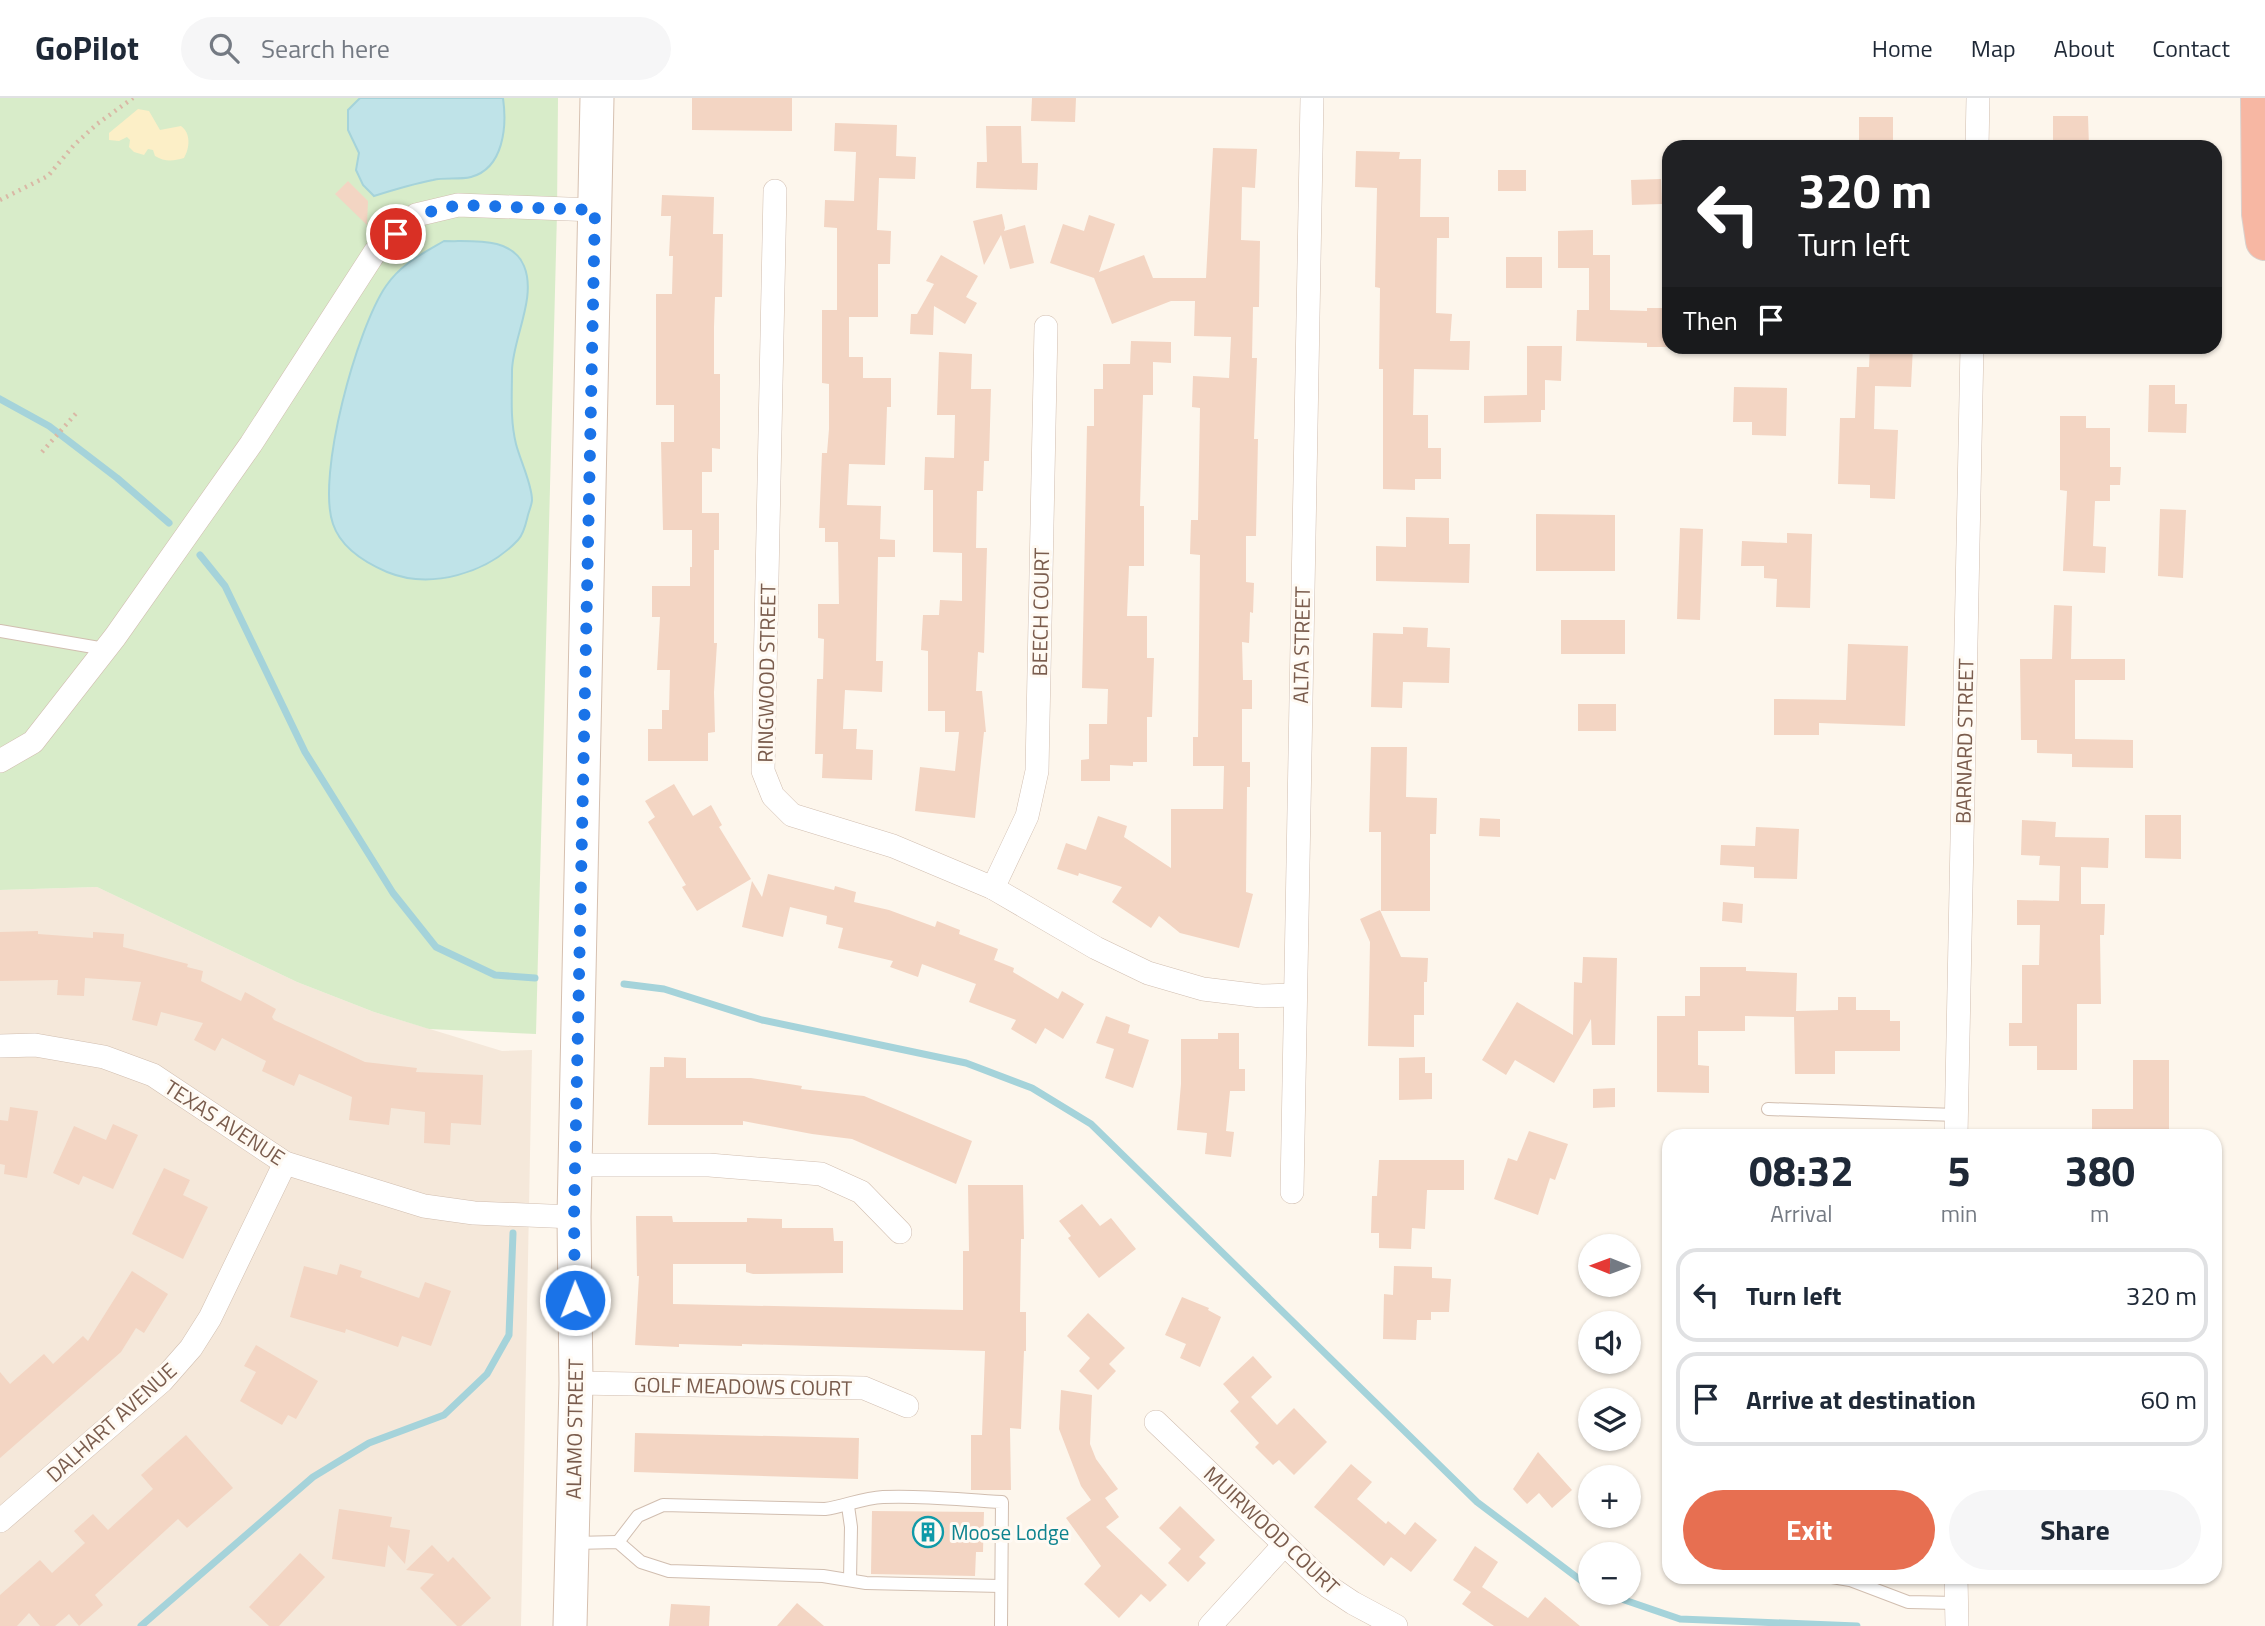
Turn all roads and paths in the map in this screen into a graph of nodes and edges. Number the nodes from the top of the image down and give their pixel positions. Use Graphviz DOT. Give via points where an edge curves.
graph roads {
  1 [pos="133,98"];
  2 [pos="597,98"];
  3 [pos="1312,98"];
  4 [pos="1978,98"];
  5 [pos="2260,98"];
  6 [pos="1977,140"];
  7 [pos="775,191"];
  8 [pos="0,200"];
  9 [pos="595,210"];
  10 [pos="2265,241"];
  11 [pos="1046,327"];
  12 [pos="1972,354"];
  13 [pos="79,410"];
  14 [pos="44,450"];
  15 [pos="0,631"];
  16 [pos="105,649"];
  17 [pos="0,761"];
  18 [pos="993,887"];
  19 [pos="1294,995"];
  20 [pos="0,1046"];
  21 [pos="1768,1109"];
  22 [pos="1957,1125"];
  23 [pos="285,1163"];
  24 [pos="575,1165"];
  25 [pos="1292,1192"];
  26 [pos="574,1217"];
  27 [pos="900,1232"];
  28 [pos="576,1383"];
  29 [pos="907,1406"];
  30 [pos="1156,1422"];
  31 [pos="848,1506"];
  32 [pos="0,1521"];
  33 [pos="618,1542"];
  34 [pos="572,1543"];
  35 [pos="1284,1545"];
  36 [pos="850,1579"];
  37 [pos="1868,1584"];
  38 [pos="1956,1584"];
  39 [pos="1001,1586"];
  40 [pos="1956,1603"];
  41 [pos="570,1626"];
  42 [pos="1001,1626"];
  43 [pos="1210,1626"];
  44 [pos="1396,1626"];
  45 [pos="1957,1626"];
  1 -- 8 [label="path" via="74,145 48,176"];
  2 -- 9 [label="main road, ALAMO STREET"];
  3 -- 19 [label="street, ALTA STREET"];
  4 -- 6 [label="street"];
  5 -- 10 [label="highway"];
  7 -- 18 [label="street, RINGWOOD STREET" via="764,771 772,796 792,815 893,846"];
  9 -- 16 [label="street" via="458,205 416,215 375,252 251,443"];
  9 -- 24 [label="main road, ALAMO STREET"];
  11 -- 18 [label="street, BEECH COURT" via="1037,771 1027,816"];
  12 -- 22 [label="street, BARNARD STREET"];
  13 -- 14 [label="path"];
  15 -- 16 [label="lane"];
  16 -- 17 [label="street" via="33,742"];
  18 -- 19 [label="street, RINGWOOD STREET" via="1148,973 1203,989"];
  19 -- 25 [label="street, ALTA STREET"];
  20 -- 23 [label="street, TEXAS AVENUE" via="35,1045 104,1057 153,1076"];
  21 -- 22 [label="lane"];
  23 -- 26 [label="street, TEXAS AVENUE" via="424,1206"];
  23 -- 32 [label="street, DALHART AVENUE" via="191,1348 162,1381"];
  24 -- 26 [label="main road, ALAMO STREET"];
  24 -- 27 [label="street" via="709,1165 821,1174 861,1192"];
  26 -- 28 [label="main road, ALAMO STREET"];
  28 -- 29 [label="street, GOLF MEADOWS COURT" via="864,1388"];
  28 -- 34 [label="main road, ALAMO STREET"];
  30 -- 35 [label="street, MUIRWOOD COURT"];
  31 -- 33 [label="lane" via="663,1505 638,1516"];
  31 -- 36 [label="lane"];
  31 -- 39 [label="lane" via="885,1497 1002,1502"];
  33 -- 34 [label="lane"];
  33 -- 36 [label="lane" via="641,1562 669,1571"];
  34 -- 41 [label="main road, ALAMO STREET"];
  35 -- 43 [label="street"];
  35 -- 44 [label="street, MUIRWOOD COURT" via="1329,1587"];
  36 -- 39 [label="lane"];
  37 -- 40 [label="lane" via="1908,1602"];
  38 -- 40 [label="street"];
  39 -- 42 [label="lane"];
  40 -- 45 [label="street"];
}
